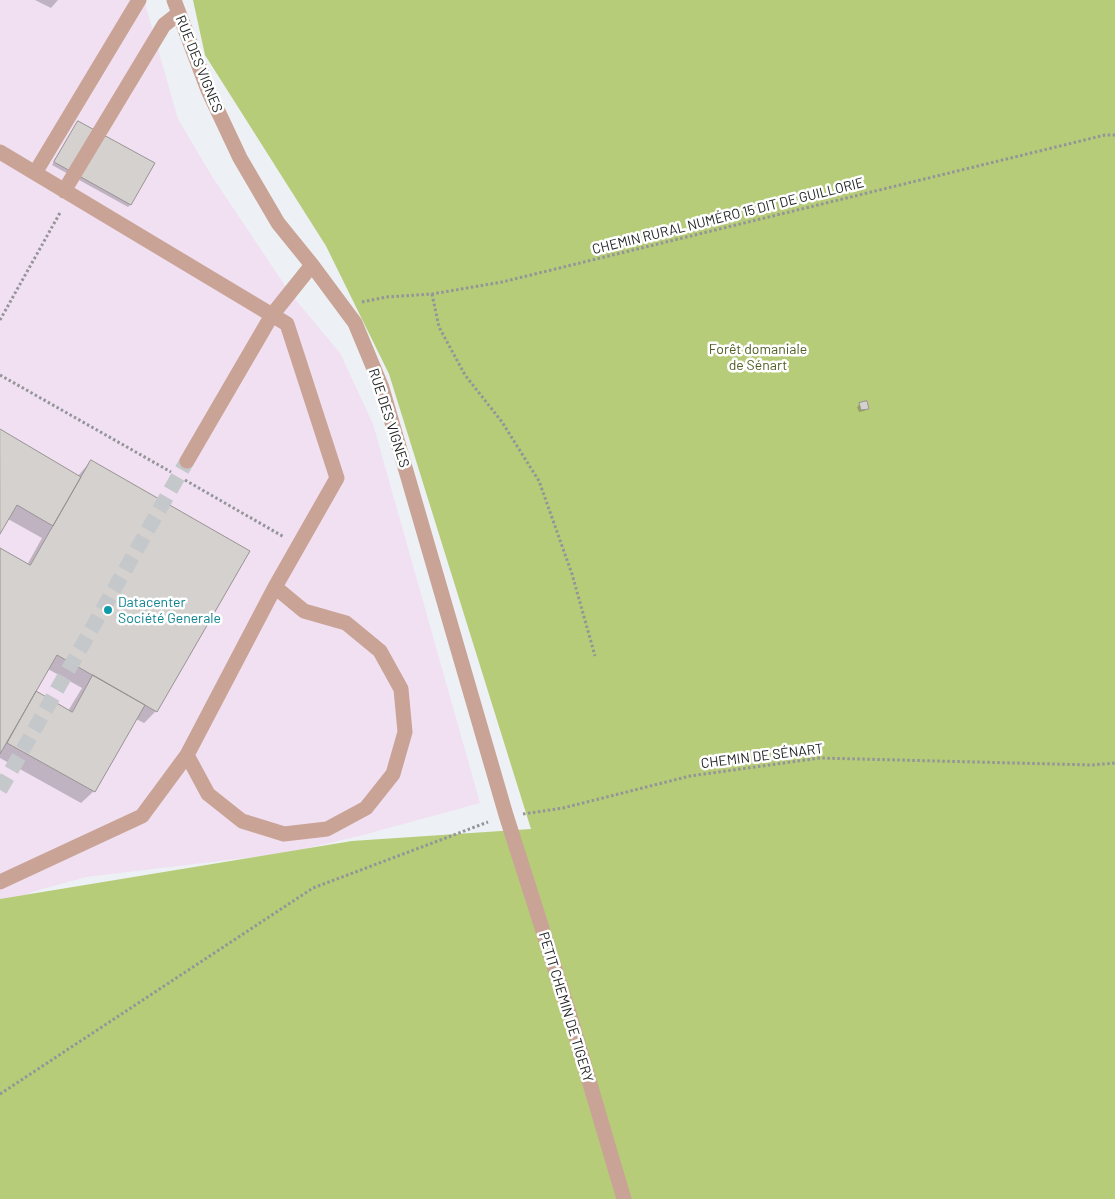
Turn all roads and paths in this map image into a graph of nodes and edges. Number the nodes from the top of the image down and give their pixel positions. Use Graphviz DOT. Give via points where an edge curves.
graph roads {
  1 [pos="139,0"];
  2 [pos="176,7"];
  3 [pos="1115,135"];
  4 [pos="0,152"];
  5 [pos="35,173"];
  6 [pos="64,191"];
  7 [pos="312,265"];
  8 [pos="432,294"];
  9 [pos="343,306"];
  10 [pos="272,315"];
  11 [pos="0,320"];
  12 [pos="0,375"];
  13 [pos="187,461"];
  14 [pos="299,545"];
  15 [pos="275,587"];
  16 [pos="595,656"];
  17 [pos="187,755"];
  18 [pos="1115,762"];
  19 [pos="506,815"];
  20 [pos="0,882"];
  21 [pos="0,1094"];
  22 [pos="624,1199"];
  1 -- 5 [label="street"];
  2 -- 6 [label="street"];
  2 -- 7 [label="street, RUE DES VIGNES" via="208,90 240,158 278,223"];
  3 -- 8 [label="path, CHEMIN RURAL NUMÉRO 15 DIT DE GUILLORIE" via="502,282"];
  4 -- 5 [label="street"];
  5 -- 6 [label="street"];
  6 -- 10 [label="street"];
  6 -- 11 [label="path" via="61,214"];
  7 -- 9 [label="street, RUE DES VIGNES"];
  7 -- 10 [label="street"];
  8 -- 9 [label="path, CHEMIN RURAL NUMÉRO 15 DIT DE GUILLORIE" via="386,296"];
  8 -- 16 [label="path" via="439,327 465,376 502,422 539,481 572,574"];
  9 -- 19 [label="street, RUE DES VIGNES" via="354,323 382,388"];
  10 -- 13 [label="street"];
  10 -- 14 [label="street" via="287,324 337,478"];
  12 -- 14 [label="path"];
  14 -- 15 [label="street"];
  15 -- 17 [label="street"];
  15 -- 17 [label="street" via="304,611 346,623 380,651 401,689 405,732 393,774 366,808 327,829 284,834 242,821 208,794"];
  17 -- 20 [label="street" via="142,816"];
  18 -- 19 [label="path, CHEMIN DE SÉNART" via="1092,765 820,758 690,776 563,808"];
  19 -- 21 [label="path, CHEMIN DE SÉNART" via="313,888"];
  19 -- 22 [label="street, PETIT CHEMIN DE TIGERY"];
}
